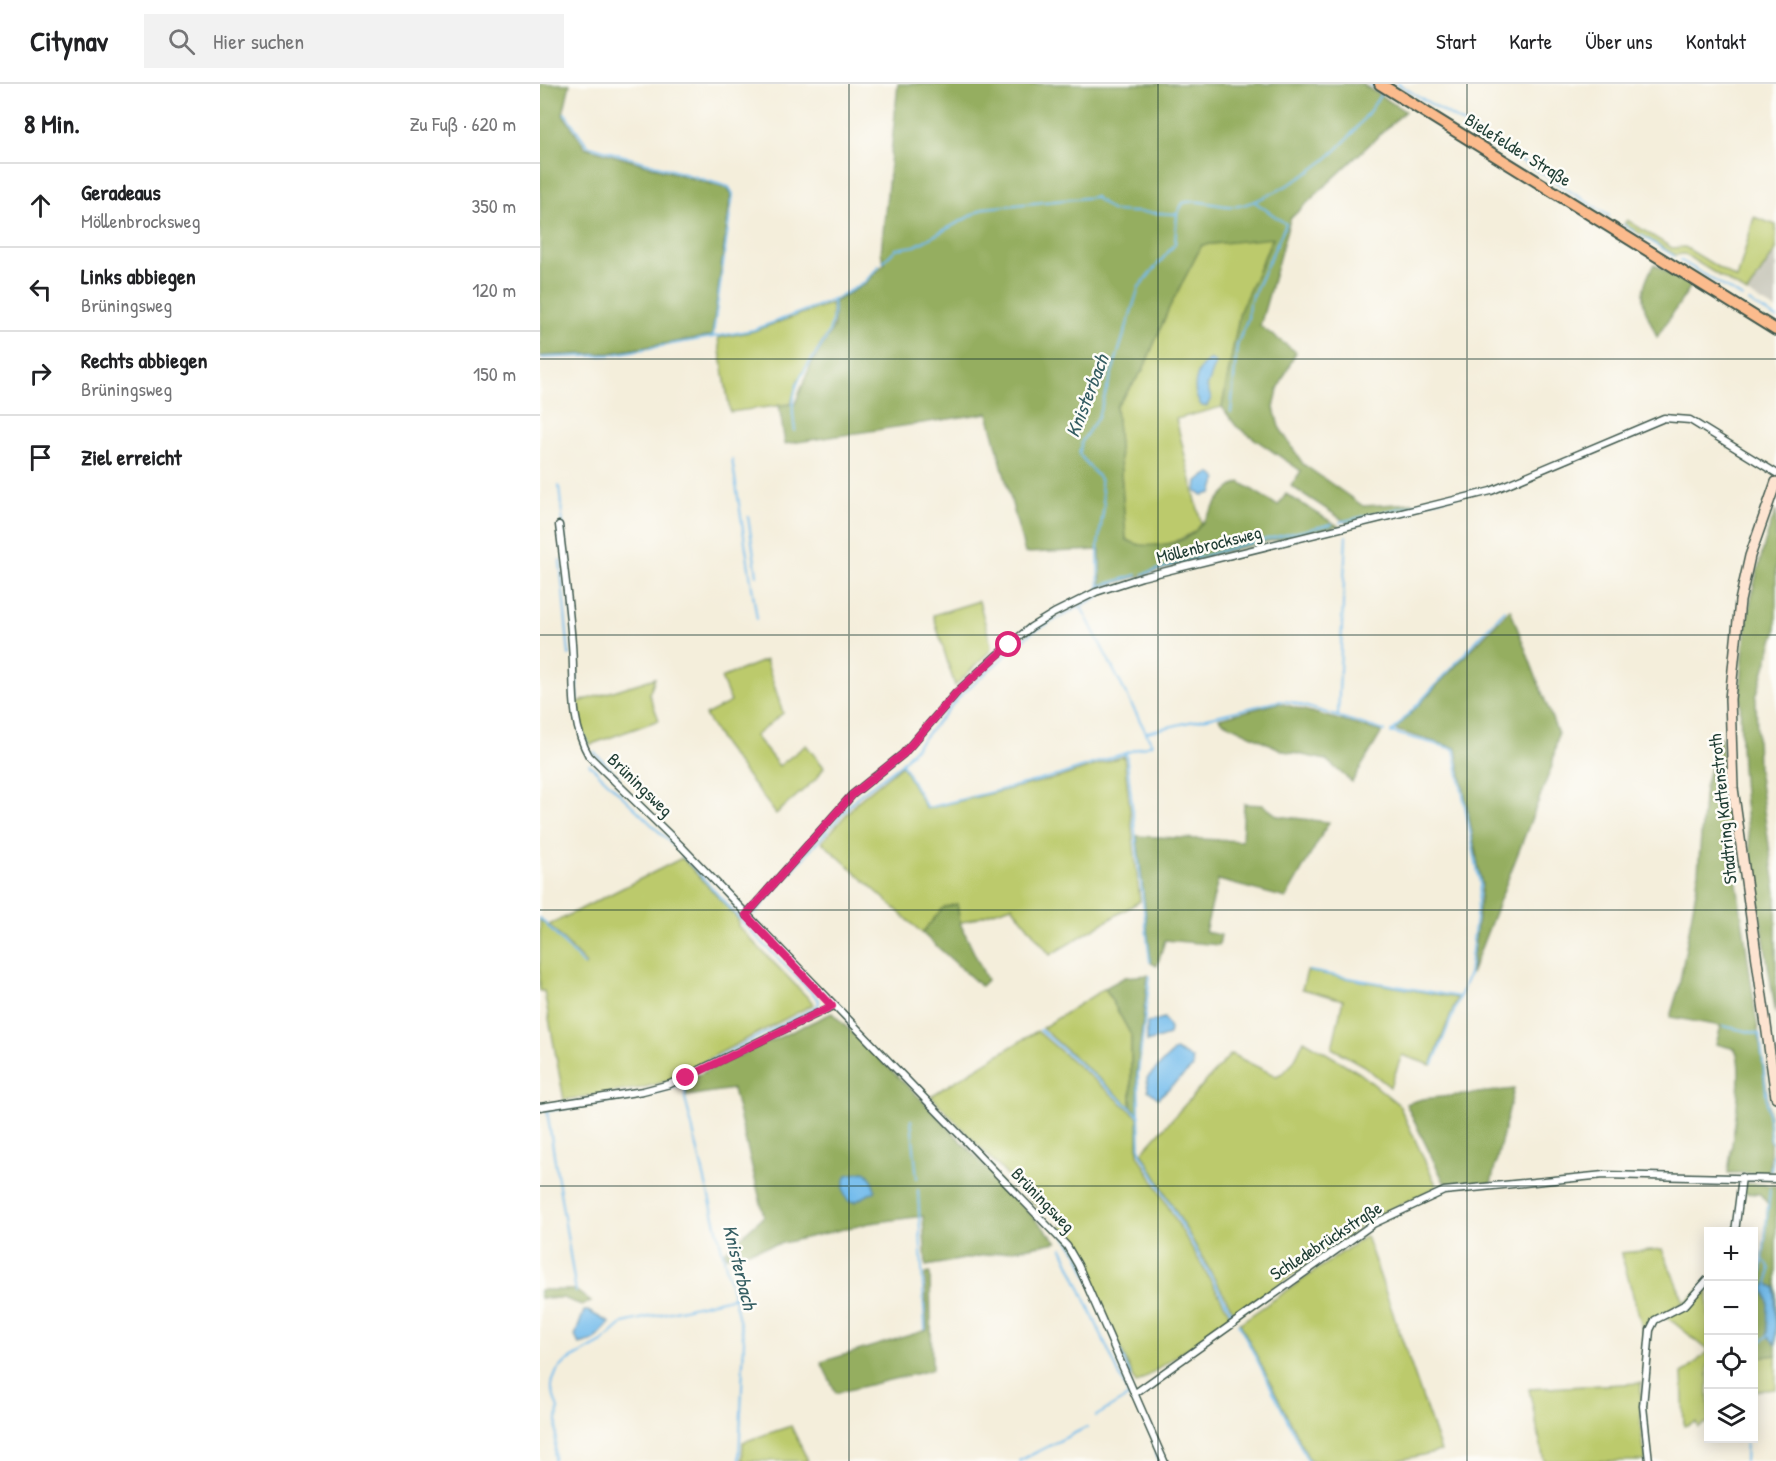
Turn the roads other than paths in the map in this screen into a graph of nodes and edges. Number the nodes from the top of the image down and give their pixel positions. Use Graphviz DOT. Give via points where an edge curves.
graph roads {
  1 [pos="1380,84"];
  2 [pos="1776,330"];
  3 [pos="1776,473"];
  4 [pos="1776,482"];
  5 [pos="559,525"];
  6 [pos="746,915"];
  7 [pos="832,1006"];
  8 [pos="1768,1029"];
  9 [pos="1776,1066"];
  10 [pos="1776,1097"];
  11 [pos="540,1107"];
  12 [pos="1742,1178"];
  13 [pos="1776,1179"];
  14 [pos="1736,1227"];
  15 [pos="1706,1281"];
  16 [pos="1134,1394"];
  17 [pos="1164,1461"];
  18 [pos="1649,1461"];
  1 -- 2 [label="main road, Bielefelder Straße"];
  3 -- 6 [label="street, Möllenbrocksweg" via="1690,420 1664,418 1491,491 1099,591 1031,627 996,656 957,692 903,754 852,795"];
  4 -- 8 [label="main road, Stadtring Kattenstroth" via="1750,556 1740,602 1730,699 1733,788"];
  5 -- 6 [label="street, Brüningsweg" via="580,740 589,756"];
  6 -- 7 [label="street, Brüningsweg"];
  7 -- 11 [label="street" via="670,1084"];
  7 -- 16 [label="street, Brüningsweg" via="1067,1246"];
  8 -- 9 [label="main road, Stadtring Kattenstroth"];
  8 -- 10 [label="main road, Stadtring Kattenstroth"];
  12 -- 13 [label="street, Schledebrückstraße"];
  12 -- 14 [label="street"];
  12 -- 16 [label="street, Schledebrückstraße" via="1604,1175 1444,1191 1372,1224"];
  15 -- 18 [label="street" via="1686,1304 1655,1320 1650,1330 1643,1406"];
  16 -- 17 [label="street, Brüningsweg"];
}
